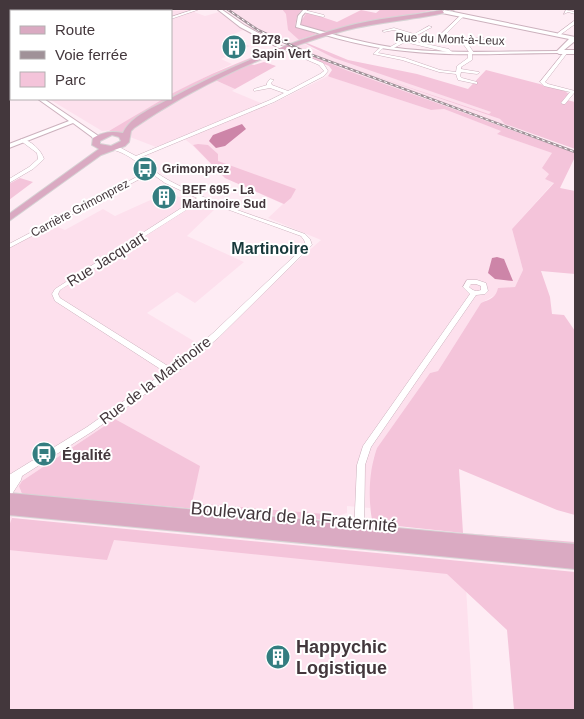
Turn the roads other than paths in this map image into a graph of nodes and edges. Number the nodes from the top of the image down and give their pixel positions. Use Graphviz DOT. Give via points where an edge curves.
graph roads {
  1 [pos="198,9"];
  2 [pos="219,9"];
  3 [pos="451,9"];
  4 [pos="305,10"];
  5 [pos="439,10"];
  6 [pos="565,13"];
  7 [pos="575,13"];
  8 [pos="322,16"];
  9 [pos="464,16"];
  10 [pos="172,18"];
  11 [pos="575,22"];
  12 [pos="430,27"];
  13 [pos="384,31"];
  14 [pos="326,34"];
  15 [pos="559,34"];
  16 [pos="414,35"];
  17 [pos="575,38"];
  18 [pos="484,39"];
  19 [pos="405,41"];
  20 [pos="466,44"];
  21 [pos="382,47"];
  22 [pos="283,48"];
  23 [pos="391,48"];
  24 [pos="450,52"];
  25 [pos="562,52"];
  26 [pos="575,52"];
  27 [pos="471,53"];
  28 [pos="458,71"];
  29 [pos="477,73"];
  30 [pos="475,82"];
  31 [pos="256,90"];
  32 [pos="289,92"];
  33 [pos="574,92"];
  34 [pos="42,100"];
  35 [pos="563,103"];
  36 [pos="143,118"];
  37 [pos="74,121"];
  38 [pos="110,134"];
  39 [pos="126,139"];
  40 [pos="23,140"];
  41 [pos="96,142"];
  42 [pos="9,146"];
  43 [pos="110,148"];
  44 [pos="135,158"];
  45 [pos="151,172"];
  46 [pos="9,181"];
  47 [pos="202,198"];
  48 [pos="9,212"];
  49 [pos="9,218"];
  50 [pos="9,246"];
  51 [pos="474,293"];
  52 [pos="171,372"];
  53 [pos="25,471"];
  54 [pos="9,480"];
  55 [pos="9,491"];
  56 [pos="9,499"];
  57 [pos="9,509"];
  58 [pos="359,536"];
  59 [pos="575,551"];
  60 [pos="575,562"];
  1 -- 10 [label="street"];
  2 -- 22 [label="street" via="242,26"];
  3 -- 5 [label="main road"];
  3 -- 9 [label="main road"];
  4 -- 8 [label="street"];
  4 -- 14 [label="street, Rue du Mont-à-Leux" via="298,26"];
  5 -- 9 [label="main road"];
  5 -- 14 [label="main road"];
  6 -- 7 [label="street"];
  9 -- 15 [label="main road"];
  9 -- 20 [label="street" via="442,35"];
  11 -- 15 [label="street"];
  12 -- 16 [label="street"];
  13 -- 16 [label="street" via="394,29"];
  14 -- 21 [label="street, Rue du Mont-à-Leux"];
  14 -- 22 [label="main road"];
  15 -- 17 [label="main road"];
  16 -- 19 [label="street"];
  17 -- 25 [label="main road"];
  18 -- 20 [label="street"];
  19 -- 23 [label="street"];
  19 -- 24 [label="street"];
  20 -- 27 [label="street"];
  21 -- 23 [label="street, Rue du Mont-à-Leux"];
  21 -- 28 [label="street" via="375,54 439,70"];
  22 -- 32 [label="street" via="321,64 326,70 322,76"];
  22 -- 36 [label="main road" via="205,82"];
  23 -- 24 [label="street, Rue du Mont-à-Leux"];
  24 -- 27 [label="street, Rue du Mont-à-Leux"];
  25 -- 26 [label="main road, Rue du Mont-à-Leux"];
  25 -- 27 [label="street, Rue du Mont-à-Leux"];
  25 -- 33 [label="street" via="542,82"];
  27 -- 28 [label="street"];
  28 -- 29 [label="street"];
  28 -- 30 [label="street" via="459,78"];
  31 -- 32 [label="street" via="271,83"];
  32 -- 44 [label="street"];
  33 -- 35 [label="street"];
  34 -- 37 [label="street"];
  36 -- 38 [label="main road"];
  36 -- 39 [label="main road" via="127,131"];
  37 -- 38 [label="street" via="97,132"];
  37 -- 40 [label="street"];
  37 -- 41 [label="street" via="95,136"];
  38 -- 39 [label="main road" via="120,134"];
  38 -- 41 [label="main road"];
  39 -- 43 [label="main road" via="120,146"];
  39 -- 44 [label="street, Rue de la Martinoire" via="127,148"];
  40 -- 42 [label="street"];
  40 -- 46 [label="street" via="38,151 41,159 34,167"];
  41 -- 43 [label="main road" via="101,148"];
  41 -- 48 [label="main road" via="92,151"];
  43 -- 44 [label="street, Rue de la Martinoire"];
  43 -- 49 [label="main road" via="98,153"];
  44 -- 45 [label="street, Rue de la Martinoire"];
  45 -- 47 [label="street, Rue de la Martinoire"];
  45 -- 50 [label="street, Carrière Grimonprez"];
  47 -- 52 [label="street, Rue de la Martinoire" via="289,230 302,242 302,248 216,335"];
  47 -- 52 [label="street, Rue Jacquart" via="58,289 55,294 57,299"];
  51 -- 58 [label="street" via="366,446 361,465"];
  52 -- 53 [label="street, Rue de la Martinoire"];
  53 -- 54 [label="street, Rue de la Martinoire"];
  53 -- 55 [label="street, Rue de la Martinoire" via="15,479"];
  56 -- 58 [label="main road, Boulevard de la Fraternité"];
  57 -- 58 [label="main road, Boulevard de la Fraternité"];
  58 -- 59 [label="main road, Boulevard de la Fraternité"];
  58 -- 60 [label="main road, Boulevard de la Fraternité"];
}
